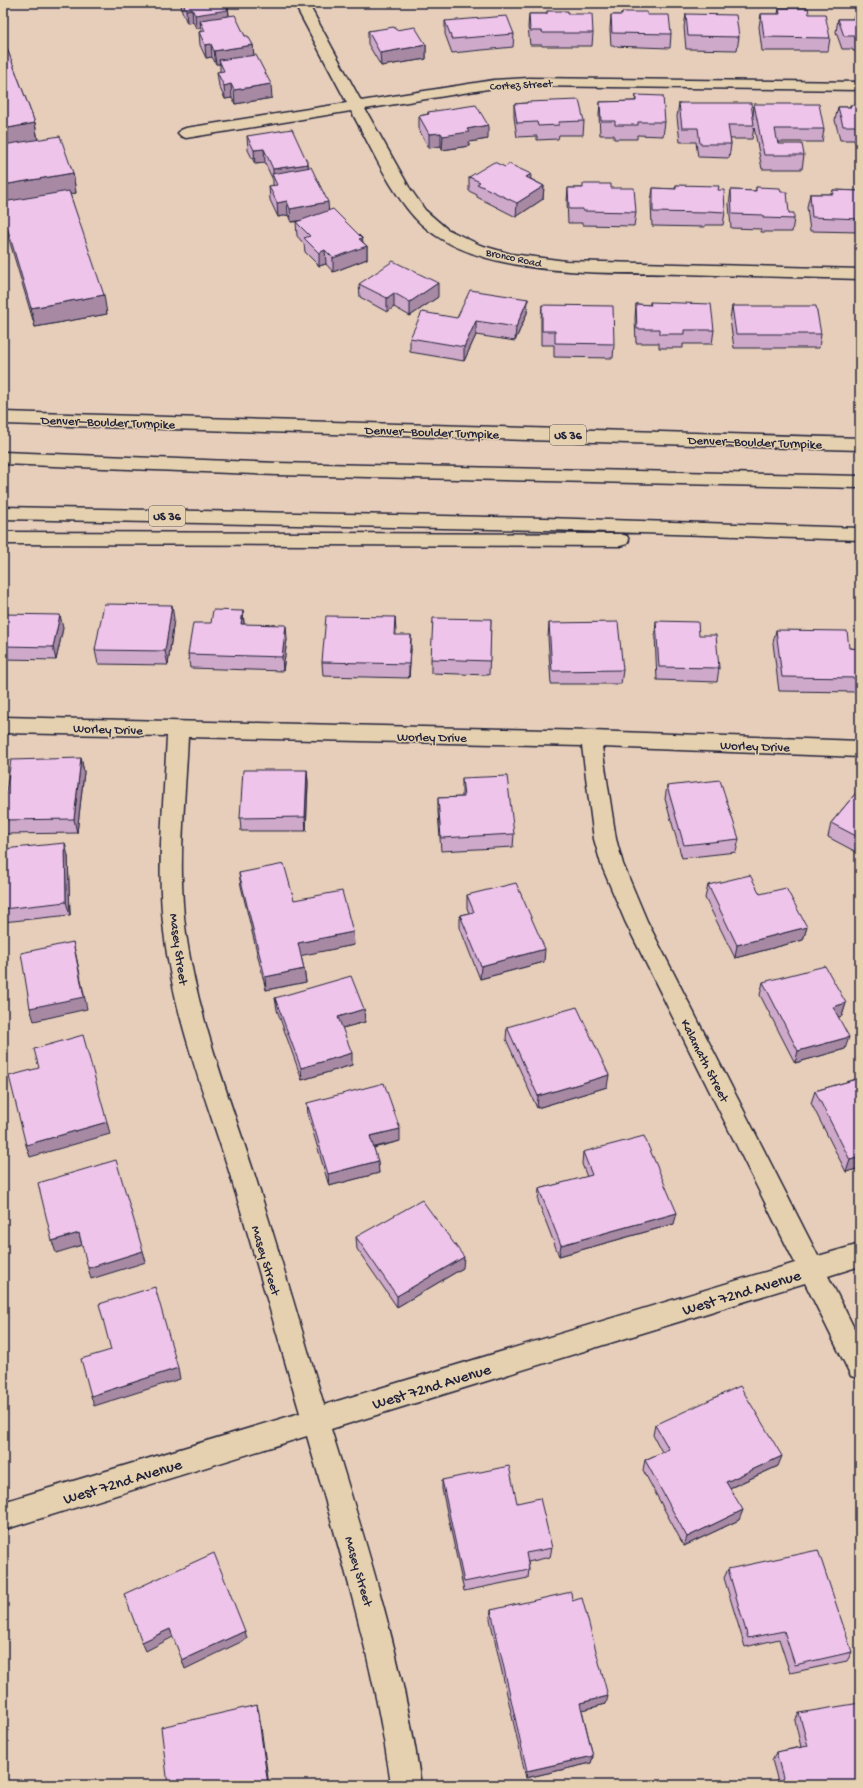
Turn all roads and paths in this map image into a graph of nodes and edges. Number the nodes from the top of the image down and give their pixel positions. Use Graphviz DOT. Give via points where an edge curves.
graph roads {
  1 [pos="301,3"];
  2 [pos="860,86"];
  3 [pos="355,105"];
  4 [pos="186,134"];
  5 [pos="860,274"];
  6 [pos="3,418"];
  7 [pos="860,444"];
  8 [pos="3,458"];
  9 [pos="3,468"];
  10 [pos="277,469"];
  11 [pos="860,482"];
  12 [pos="3,513"];
  13 [pos="860,534"];
  14 [pos="3,538"];
  15 [pos="860,539"];
  16 [pos="3,724"];
  17 [pos="178,730"];
  18 [pos="591,739"];
  19 [pos="860,749"];
  20 [pos="860,1255"];
  21 [pos="811,1270"];
  22 [pos="860,1367"];
  23 [pos="315,1420"];
  24 [pos="3,1516"];
  25 [pos="406,1785"];
  1 -- 3 [label="main road, Bronco Road"];
  2 -- 3 [label="main road, Cortez Street" via="529,82 494,84"];
  3 -- 4 [label="main road, Cortez Street"];
  3 -- 5 [label="main road, Bronco Road" via="405,194 427,220 460,241 482,250 566,266"];
  6 -- 7 [label="main road, Denver–Boulder Turnpike / US 36"];
  8 -- 10 [label="main road"];
  9 -- 10 [label="main road"];
  10 -- 11 [label="main road"];
  12 -- 13 [label="main road, US 36" via="521,523"];
  14 -- 15 [label="main road" via="564,541"];
  16 -- 17 [label="main road, Worley Drive"];
  17 -- 18 [label="main road, Worley Drive"];
  17 -- 23 [label="main road, Masey Street" via="172,884 175,930 183,980 194,1026"];
  18 -- 19 [label="main road, Worley Drive"];
  18 -- 21 [label="main road, Kalamath Street" via="605,839 612,864 636,921"];
  20 -- 21 [label="main road, West 72nd Avenue"];
  21 -- 22 [label="main road, Kalamath Street"];
  21 -- 23 [label="main road, West 72nd Avenue"];
  23 -- 24 [label="main road, West 72nd Avenue"];
  23 -- 25 [label="main road, Masey Street" via="375,1622 403,1755"];
}
